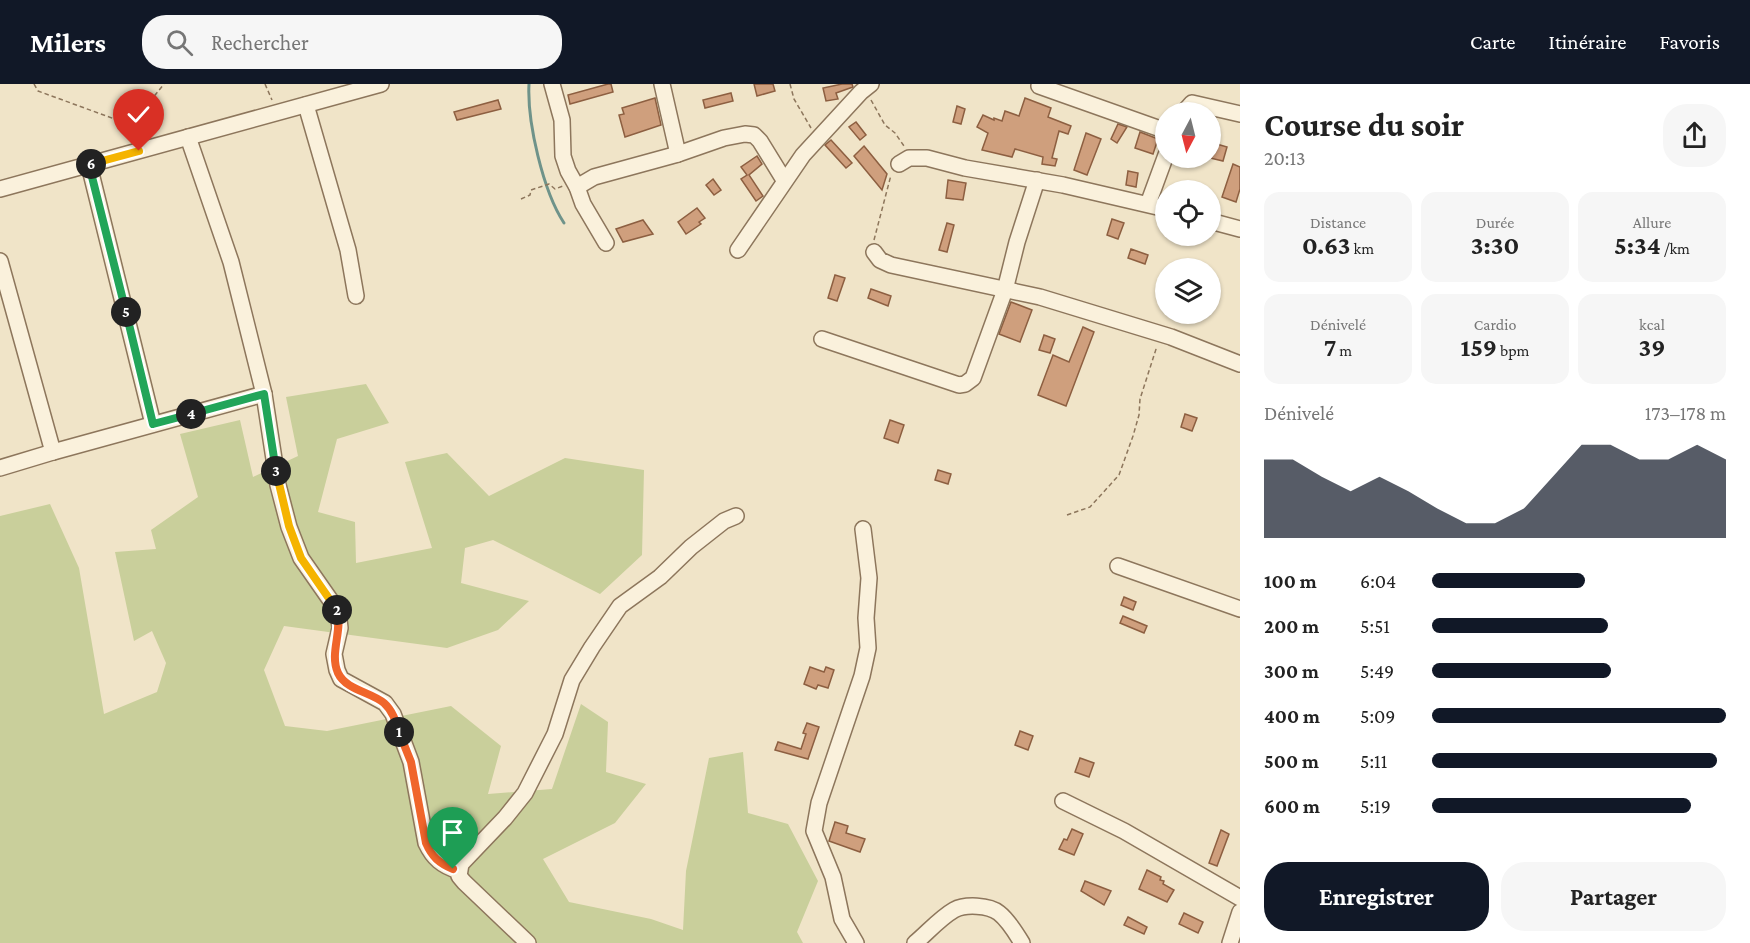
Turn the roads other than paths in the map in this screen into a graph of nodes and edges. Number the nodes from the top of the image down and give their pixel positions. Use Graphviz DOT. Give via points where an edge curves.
graph roads {
  1 [pos="381,84"];
  2 [pos="552,84"];
  3 [pos="662,84"];
  4 [pos="1039,86"];
  5 [pos="864,87"];
  6 [pos="306,105"];
  7 [pos="1221,110"];
  8 [pos="1240,114"];
  9 [pos="1155,127"];
  10 [pos="188,137"];
  11 [pos="678,154"];
  12 [pos="898,164"];
  13 [pos="89,165"];
  14 [pos="1161,168"];
  15 [pos="784,180"];
  16 [pos="1037,180"];
  17 [pos="577,187"];
  18 [pos="0,189"];
  19 [pos="1148,204"];
  20 [pos="1155,206"];
  21 [pos="1221,224"];
  22 [pos="1240,229"];
  23 [pos="606,243"];
  24 [pos="738,250"];
  25 [pos="874,252"];
  26 [pos="0,261"];
  27 [pos="1005,290"];
  28 [pos="356,296"];
  29 [pos="822,339"];
  30 [pos="1238,358"];
  31 [pos="264,394"];
  32 [pos="153,424"];
  33 [pos="53,452"];
  34 [pos="0,468"];
  35 [pos="736,516"];
  36 [pos="863,529"];
  37 [pos="1118,566"];
  38 [pos="1240,609"];
  39 [pos="1063,801"];
  40 [pos="459,871"];
  41 [pos="1240,898"];
  42 [pos="1240,912"];
  43 [pos="528,943"];
  44 [pos="856,943"];
  45 [pos="915,943"];
  46 [pos="1022,943"];
  47 [pos="1230,943"];
  1 -- 6 [label="street"];
  2 -- 17 [label="street" via="562,120 563,156"];
  3 -- 11 [label="street"];
  4 -- 9 [label="street"];
  5 -- 15 [label="street"];
  6 -- 10 [label="street"];
  6 -- 28 [label="street" via="348,250"];
  7 -- 8 [label="street"];
  10 -- 13 [label="street"];
  10 -- 31 [label="street" via="231,262"];
  11 -- 15 [label="street" via="724,138 753,135"];
  11 -- 17 [label="street" via="594,177"];
  12 -- 16 [label="street" via="920,157"];
  13 -- 18 [label="street"];
  13 -- 32 [label="street"];
  14 -- 19 [label="street"];
  15 -- 24 [label="street"];
  16 -- 19 [label="street"];
  16 -- 27 [label="street"];
  17 -- 23 [label="street"];
  19 -- 20 [label="street"];
  21 -- 22 [label="street"];
  25 -- 27 [label="street" via="891,265"];
  26 -- 33 [label="street"];
  27 -- 29 [label="street" via="973,378 965,384"];
  27 -- 30 [label="street" via="1040,297"];
  31 -- 32 [label="street"];
  31 -- 40 [label="street" via="278,485 289,526 301,558 338,611 340,628 334,654 337,670 341,679 385,704 393,714 411,762 431,855"];
  32 -- 33 [label="street"];
  33 -- 34 [label="street"];
  35 -- 40 [label="street" via="707,534 660,577 620,606 573,680 555,734 525,793"];
  36 -- 44 [label="street" via="869,578 867,648 814,831 833,877 842,919"];
  37 -- 38 [label="street"];
  39 -- 41 [label="street" via="1124,831"];
  40 -- 43 [label="street" via="464,882"];
  42 -- 47 [label="street"];
  45 -- 46 [label="street" via="951,912 973,906 999,913"];
}
